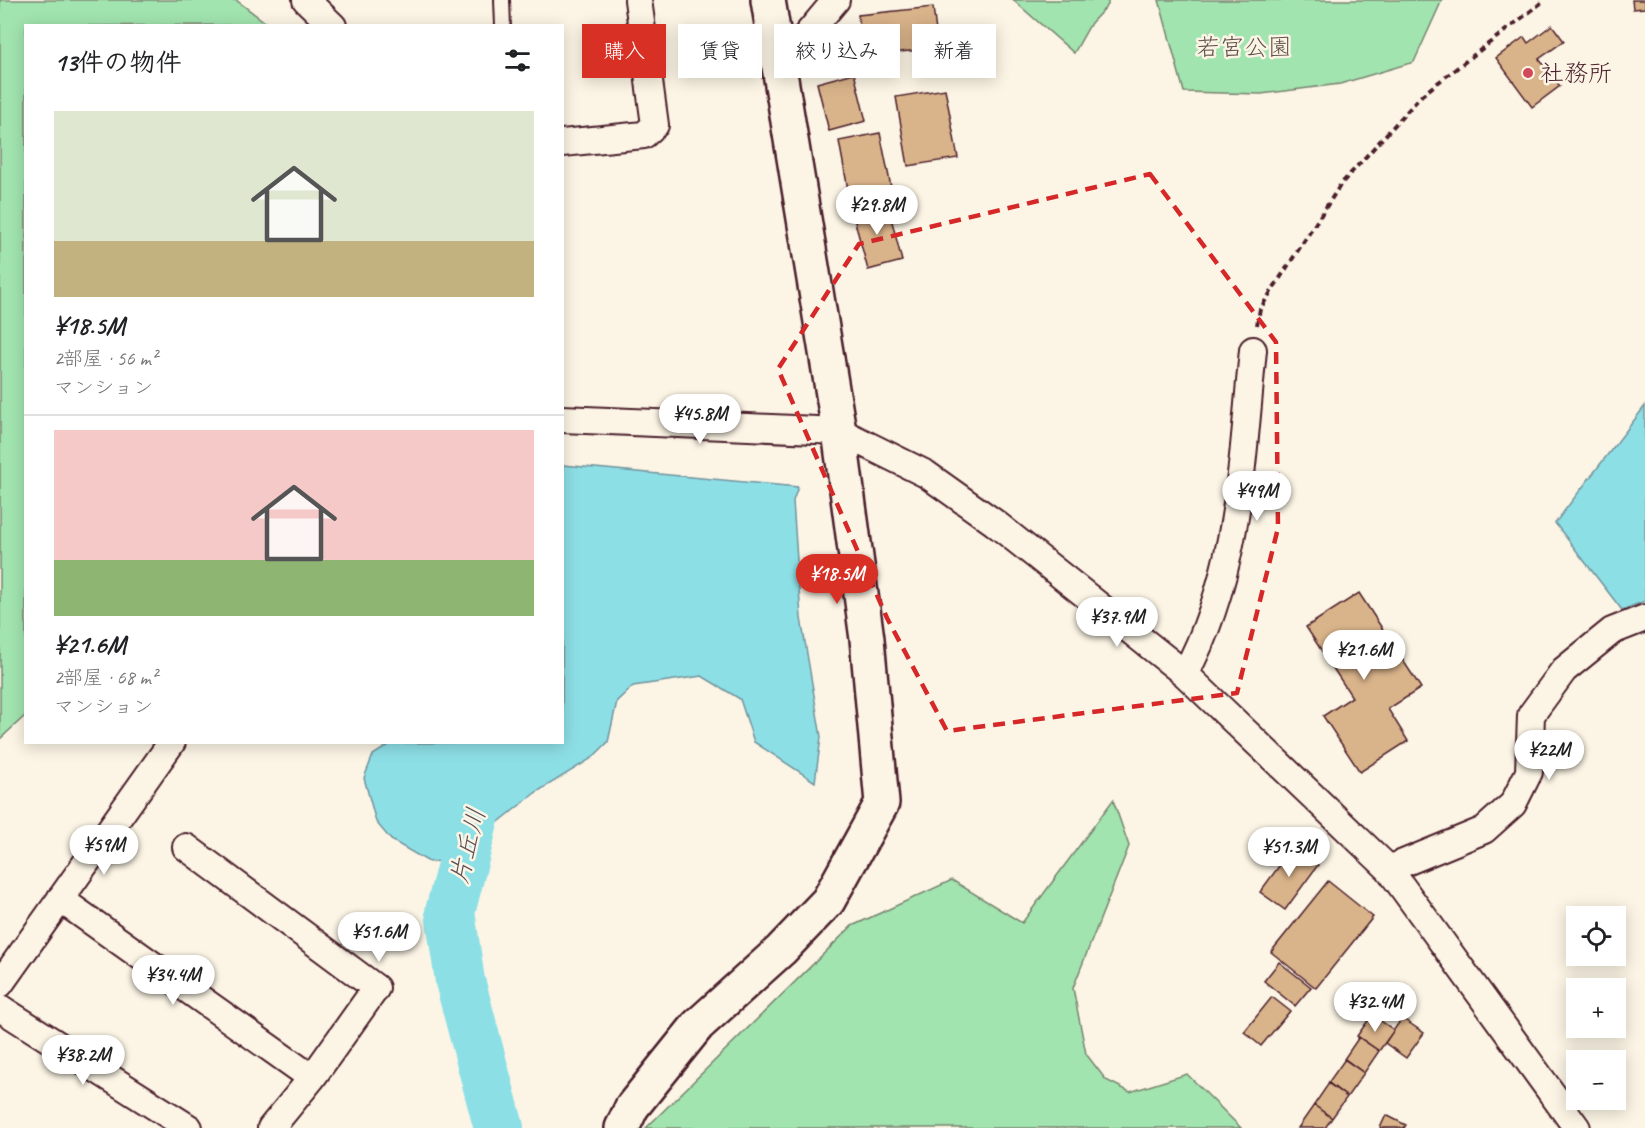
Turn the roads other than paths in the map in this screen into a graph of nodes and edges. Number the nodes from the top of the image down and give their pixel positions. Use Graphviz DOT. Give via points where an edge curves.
graph roads {
  1 [pos="306,0"];
  2 [pos="502,0"];
  3 [pos="638,0"];
  4 [pos="768,0"];
  5 [pos="836,0"];
  6 [pos="331,24"];
  7 [pos="503,24"];
  8 [pos="816,24"];
  9 [pos="774,37"];
  10 [pos="781,78"];
  11 [pos="564,143"];
  12 [pos="1253,350"];
  13 [pos="564,418"];
  14 [pos="839,430"];
  15 [pos="1645,618"];
  16 [pos="1185,674"];
  17 [pos="171,744"];
  18 [pos="186,847"];
  19 [pos="1389,869"];
  20 [pos="60,899"];
  21 [pos="0,984"];
  22 [pos="0,1008"];
  23 [pos="312,1078"];
  24 [pos="189,1128"];
  25 [pos="271,1128"];
  26 [pos="622,1128"];
  27 [pos="1577,1128"];
  1 -- 6 [label="street"];
  2 -- 7 [label="lane"];
  3 -- 11 [label="street" via="655,125 644,135"];
  4 -- 9 [label="street"];
  5 -- 8 [label="street"];
  10 -- 14 [label="street"];
  12 -- 16 [label="street" via="1232,538 1203,641"];
  13 -- 14 [label="street"];
  14 -- 16 [label="street" via="926,474 995,523"];
  14 -- 26 [label="street" via="867,639 882,803 828,901 781,950 698,1025 632,1107"];
  15 -- 19 [label="street" via="1612,631 1564,670 1531,715 1529,772 1513,804 1484,830"];
  16 -- 19 [label="street"];
  17 -- 20 [label="street"];
  18 -- 23 [label="street" via="376,988"];
  19 -- 27 [label="street"];
  20 -- 21 [label="street"];
  20 -- 23 [label="street"];
  22 -- 24 [label="street"];
  23 -- 25 [label="street"];
}
